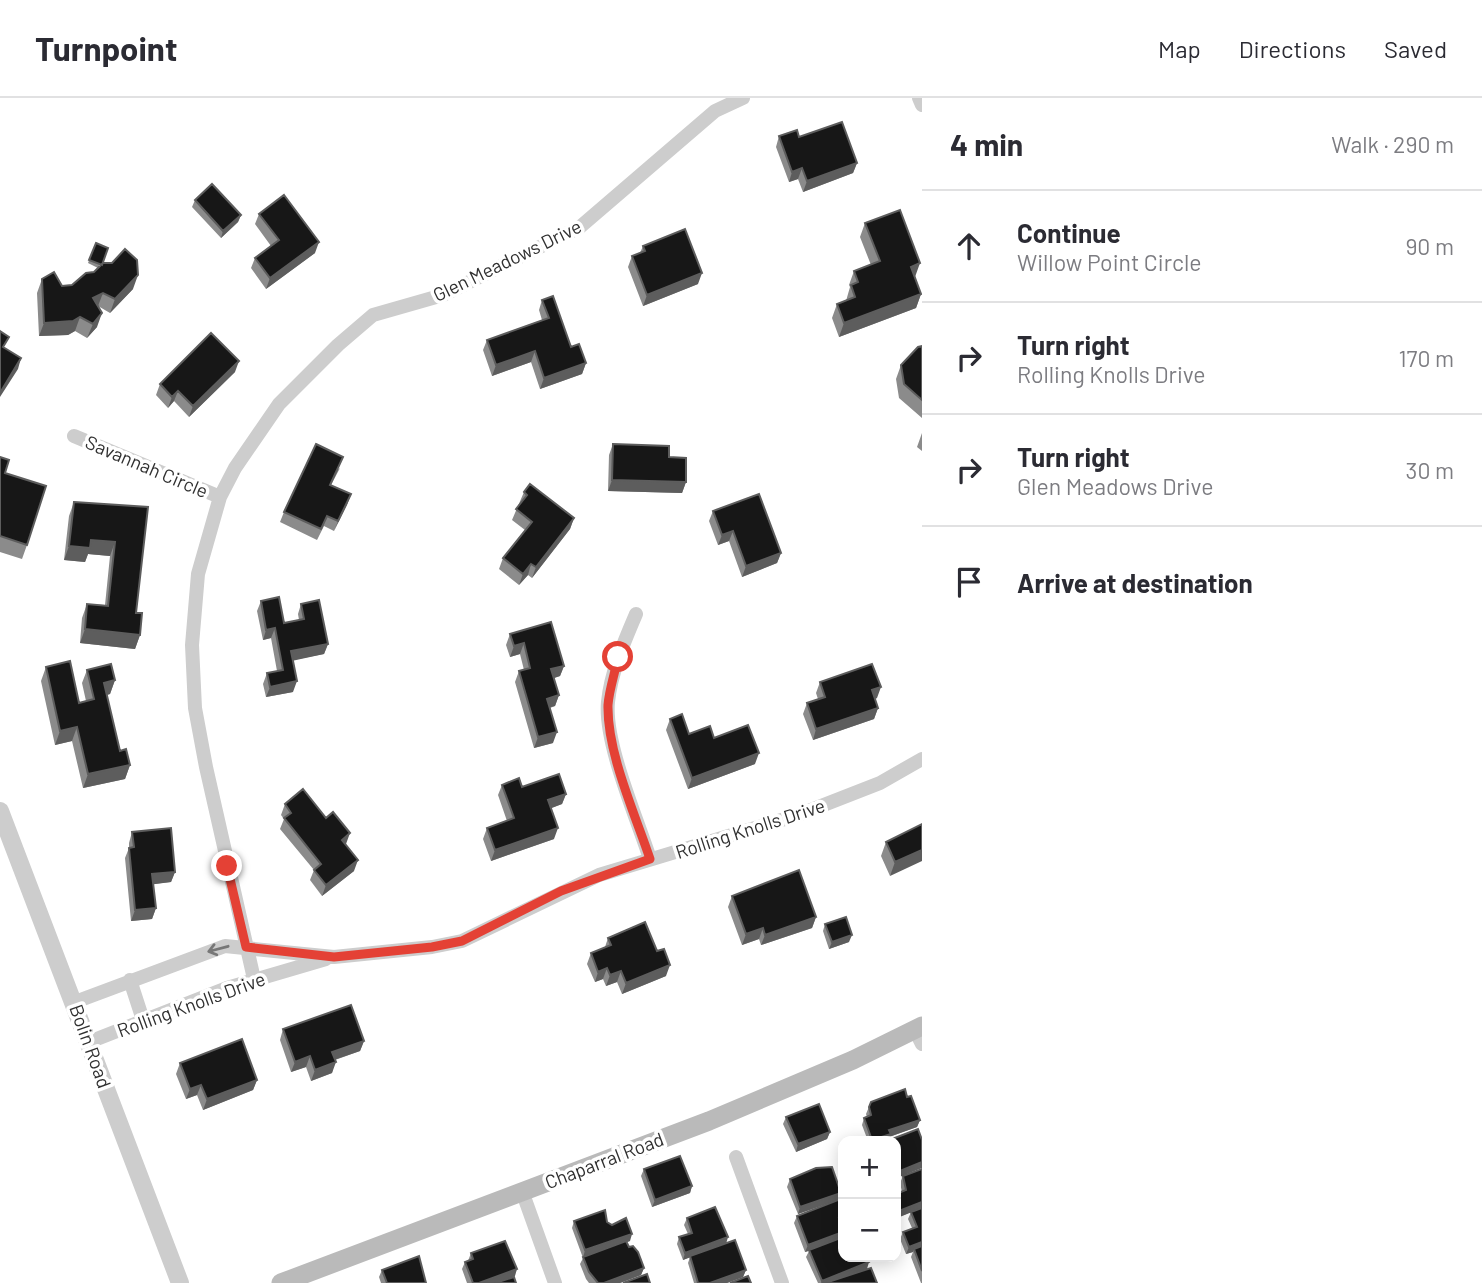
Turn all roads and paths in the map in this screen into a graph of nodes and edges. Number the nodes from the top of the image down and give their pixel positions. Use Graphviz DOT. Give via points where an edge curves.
graph roads {
  1 [pos="743,98"];
  2 [pos="919,98"];
  3 [pos="922,105"];
  4 [pos="74,436"];
  5 [pos="219,497"];
  6 [pos="636,614"];
  7 [pos="922,758"];
  8 [pos="0,811"];
  9 [pos="650,859"];
  10 [pos="246,947"];
  11 [pos="334,957"];
  12 [pos="254,979"];
  13 [pos="130,980"];
  14 [pos="75,1002"];
  15 [pos="143,1020"];
  16 [pos="920,1033"];
  17 [pos="89,1042"];
  18 [pos="736,1157"];
  19 [pos="522,1191"];
  20 [pos="180,1283"];
  21 [pos="281,1283"];
  22 [pos="555,1283"];
  23 [pos="782,1283"];
  1 -- 5 [label="street, Glen Meadows Drive" via="715,111 580,227 443,295 373,315 279,404"];
  2 -- 3 [label="street"];
  4 -- 5 [label="street, Savannah Circle"];
  5 -- 10 [label="street, Glen Meadows Drive" via="194,599 193,677 206,767"];
  6 -- 9 [label="street" via="618,657 608,719"];
  7 -- 9 [label="street, Rolling Knolls Drive" via="880,783 798,814"];
  8 -- 14 [label="street, Bolin Road"];
  9 -- 11 [label="street, Rolling Knolls Drive" via="561,891 462,941"];
  10 -- 11 [label="street, Rolling Knolls Drive"];
  10 -- 12 [label="street, Glen Meadows Drive"];
  10 -- 13 [label="street, Rolling Knolls Drive, one-way" via="225,946"];
  11 -- 12 [label="street, Rolling Knolls Drive"];
  12 -- 15 [label="street, Rolling Knolls Drive"];
  13 -- 14 [label="street, Rolling Knolls Drive"];
  13 -- 15 [label="street"];
  14 -- 17 [label="street, Bolin Road"];
  15 -- 17 [label="street, Rolling Knolls Drive"];
  16 -- 19 [label="main road, Chaparral Road" via="709,1121"];
  17 -- 20 [label="street, Bolin Road"];
  18 -- 23 [label="street"];
  19 -- 21 [label="main road, Chaparral Road"];
  19 -- 22 [label="street"];
}
